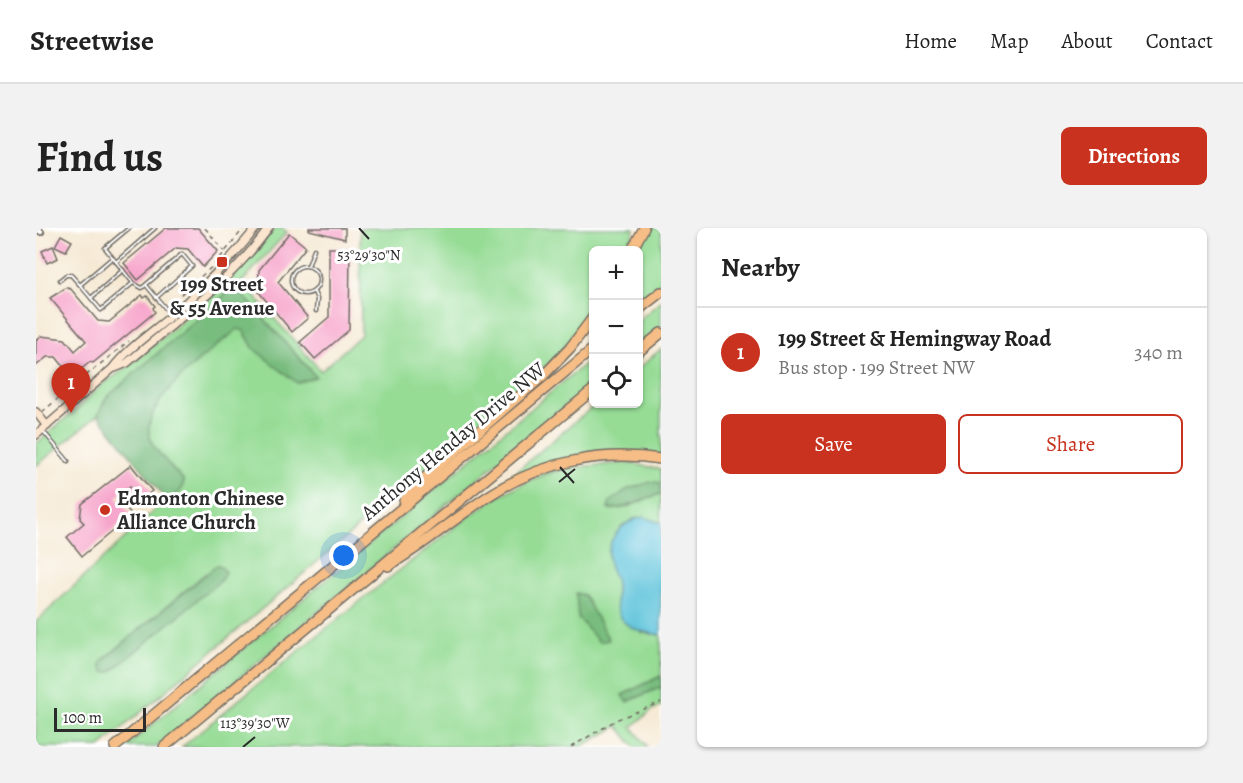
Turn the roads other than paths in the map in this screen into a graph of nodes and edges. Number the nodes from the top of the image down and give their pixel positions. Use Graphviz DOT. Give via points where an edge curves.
graph roads {
  1 [pos="129,228"];
  2 [pos="155,228"];
  3 [pos="256,228"];
  4 [pos="268,228"];
  5 [pos="644,228"];
  6 [pos="638,232"];
  7 [pos="314,249"];
  8 [pos="113,257"];
  9 [pos="116,262"];
  10 [pos="308,266"];
  11 [pos="123,270"];
  12 [pos="60,280"];
  13 [pos="133,283"];
  14 [pos="80,285"];
  15 [pos="146,285"];
  16 [pos="314,292"];
  17 [pos="661,292"];
  18 [pos="91,298"];
  19 [pos="156,298"];
  20 [pos="643,307"];
  21 [pos="316,311"];
  22 [pos="171,316"];
  23 [pos="589,323"];
  24 [pos="661,333"];
  25 [pos="643,349"];
  26 [pos="589,352"];
  27 [pos="90,389"];
  28 [pos="589,393"];
  29 [pos="70,405"];
  30 [pos="38,414"];
  31 [pos="40,430"];
  32 [pos="661,459"];
  33 [pos="68,461"];
  34 [pos="382,524"];
  35 [pos="365,580"];
  36 [pos="115,747"];
  37 [pos="164,747"];
  1 -- 8 [label="lane" via="105,248"];
  2 -- 9 [label="lane"];
  3 -- 22 [label="main road"];
  4 -- 22 [label="main road" via="232,271"];
  5 -- 6 [label="highway"];
  7 -- 10 [label="lane"];
  8 -- 9 [label="lane"];
  8 -- 14 [label="lane"];
  9 -- 11 [label="lane"];
  10 -- 16 [label="lane" via="319,277"];
  10 -- 16 [label="lane" via="294,270 290,280 297,292"];
  11 -- 13 [label="lane"];
  11 -- 18 [label="lane"];
  12 -- 14 [label="lane" via="70,275"];
  13 -- 15 [label="lane" via="142,288"];
  13 -- 18 [label="lane" via="101,310"];
  14 -- 18 [label="lane"];
  15 -- 19 [label="lane"];
  15 -- 19 [label="lane" via="182,254 192,266"];
  16 -- 21 [label="lane"];
  17 -- 20 [label="highway"];
  19 -- 22 [label="lane"];
  22 -- 27 [label="main road" via="127,363 112,369"];
  23 -- 34 [label="highway" via="544,375 419,483"];
  24 -- 25 [label="highway"];
  26 -- 34 [label="highway, Anthony Henday Drive NW"];
  27 -- 29 [label="main road"];
  27 -- 29 [label="lane" via="69,383"];
  28 -- 35 [label="highway"];
  29 -- 31 [label="main road"];
  30 -- 31 [label="main road"];
  31 -- 33 [label="lane"];
  32 -- 35 [label="highway" via="594,457 531,473 488,496 412,552"];
  34 -- 36 [label="highway, Anthony Henday Drive NW"];
  35 -- 37 [label="highway"];
}
